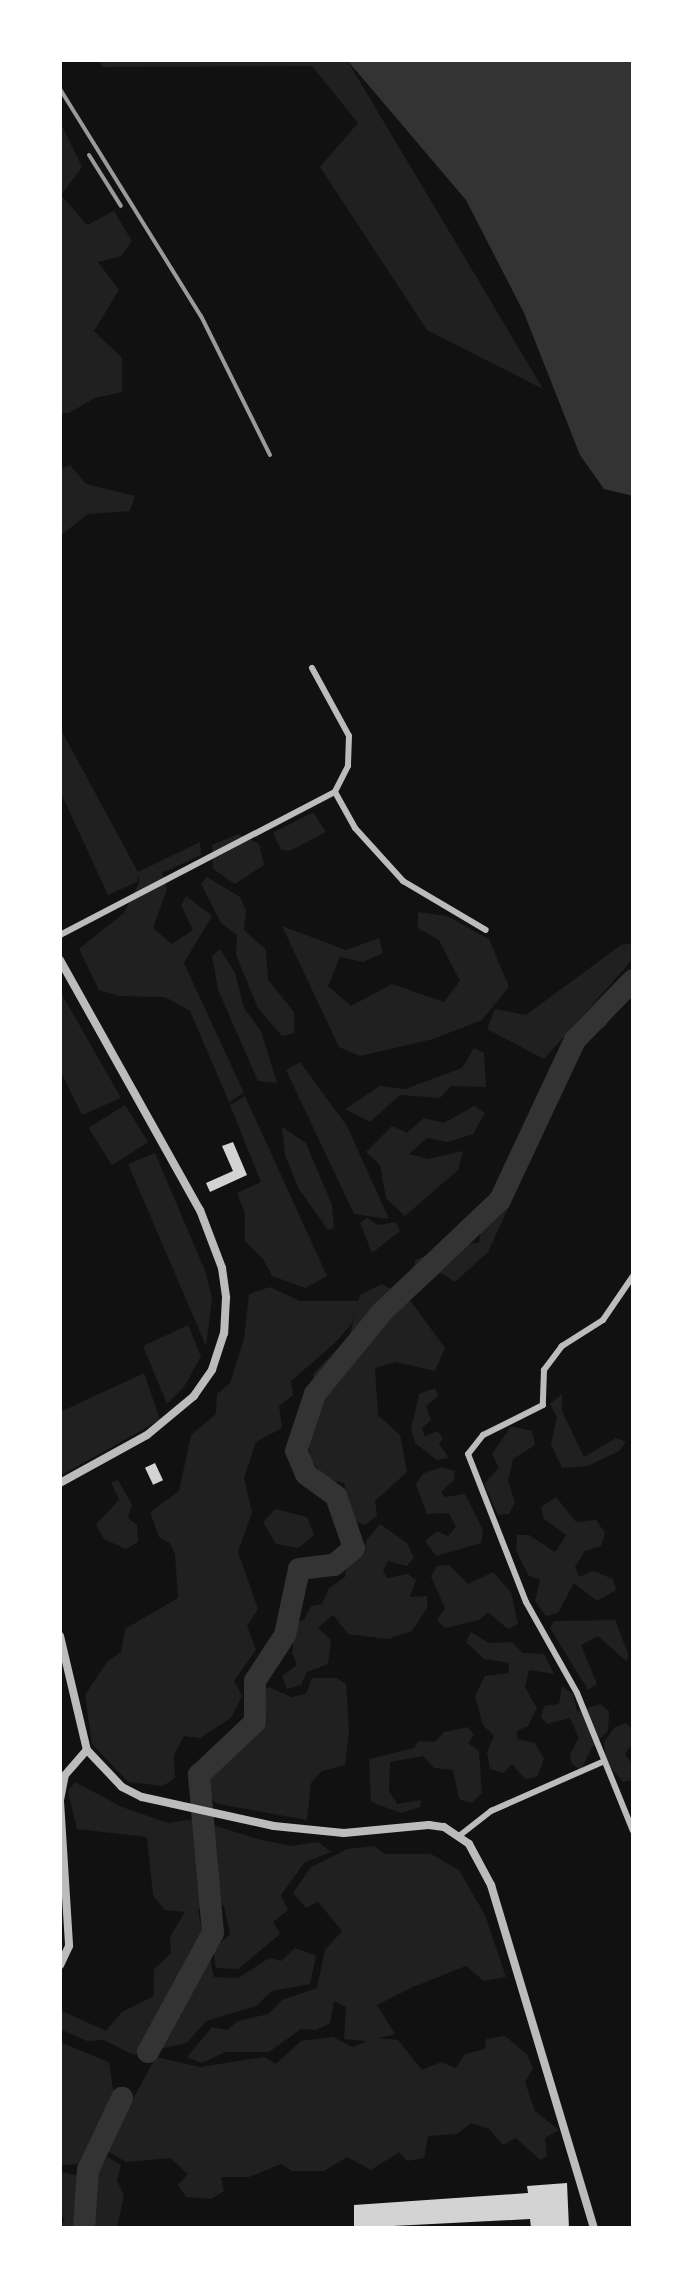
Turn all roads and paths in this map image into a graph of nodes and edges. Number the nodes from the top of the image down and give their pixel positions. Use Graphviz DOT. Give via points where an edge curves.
graph roads {
  1 [pos="312,668"];
  2 [pos="335,792"];
  3 [pos="486,930"];
  4 [pos="60,935"];
  5 [pos="60,960"];
  6 [pos="633,1276"];
  7 [pos="60,1483"];
  8 [pos="60,1636"];
  9 [pos="87,1750"];
  10 [pos="602,1762"];
  11 [pos="60,1800"];
  12 [pos="633,1831"];
  13 [pos="459,1836"];
  14 [pos="60,1964"];
  15 [pos="594,2228"];
  1 -- 2 [label="street" via="349,736 348,766"];
  2 -- 3 [label="street" via="355,828 403,881"];
  2 -- 4 [label="street"];
  5 -- 7 [label="street" via="200,1210 222,1268 226,1298 224,1333 212,1370 194,1396 147,1435"];
  6 -- 10 [label="street" via="603,1320 562,1346 544,1370 543,1405 483,1435 468,1454 526,1602 577,1693"];
  8 -- 9 [label="street"];
  9 -- 11 [label="street" via="65,1775"];
  9 -- 13 [label="street" via="122,1787 142,1797 249,1821 344,1833 429,1825"];
  10 -- 12 [label="street"];
  10 -- 13 [label="street" via="491,1811"];
  11 -- 14 [label="street" via="69,1946"];
  13 -- 15 [label="street" via="476,1854 491,1885"];
}
